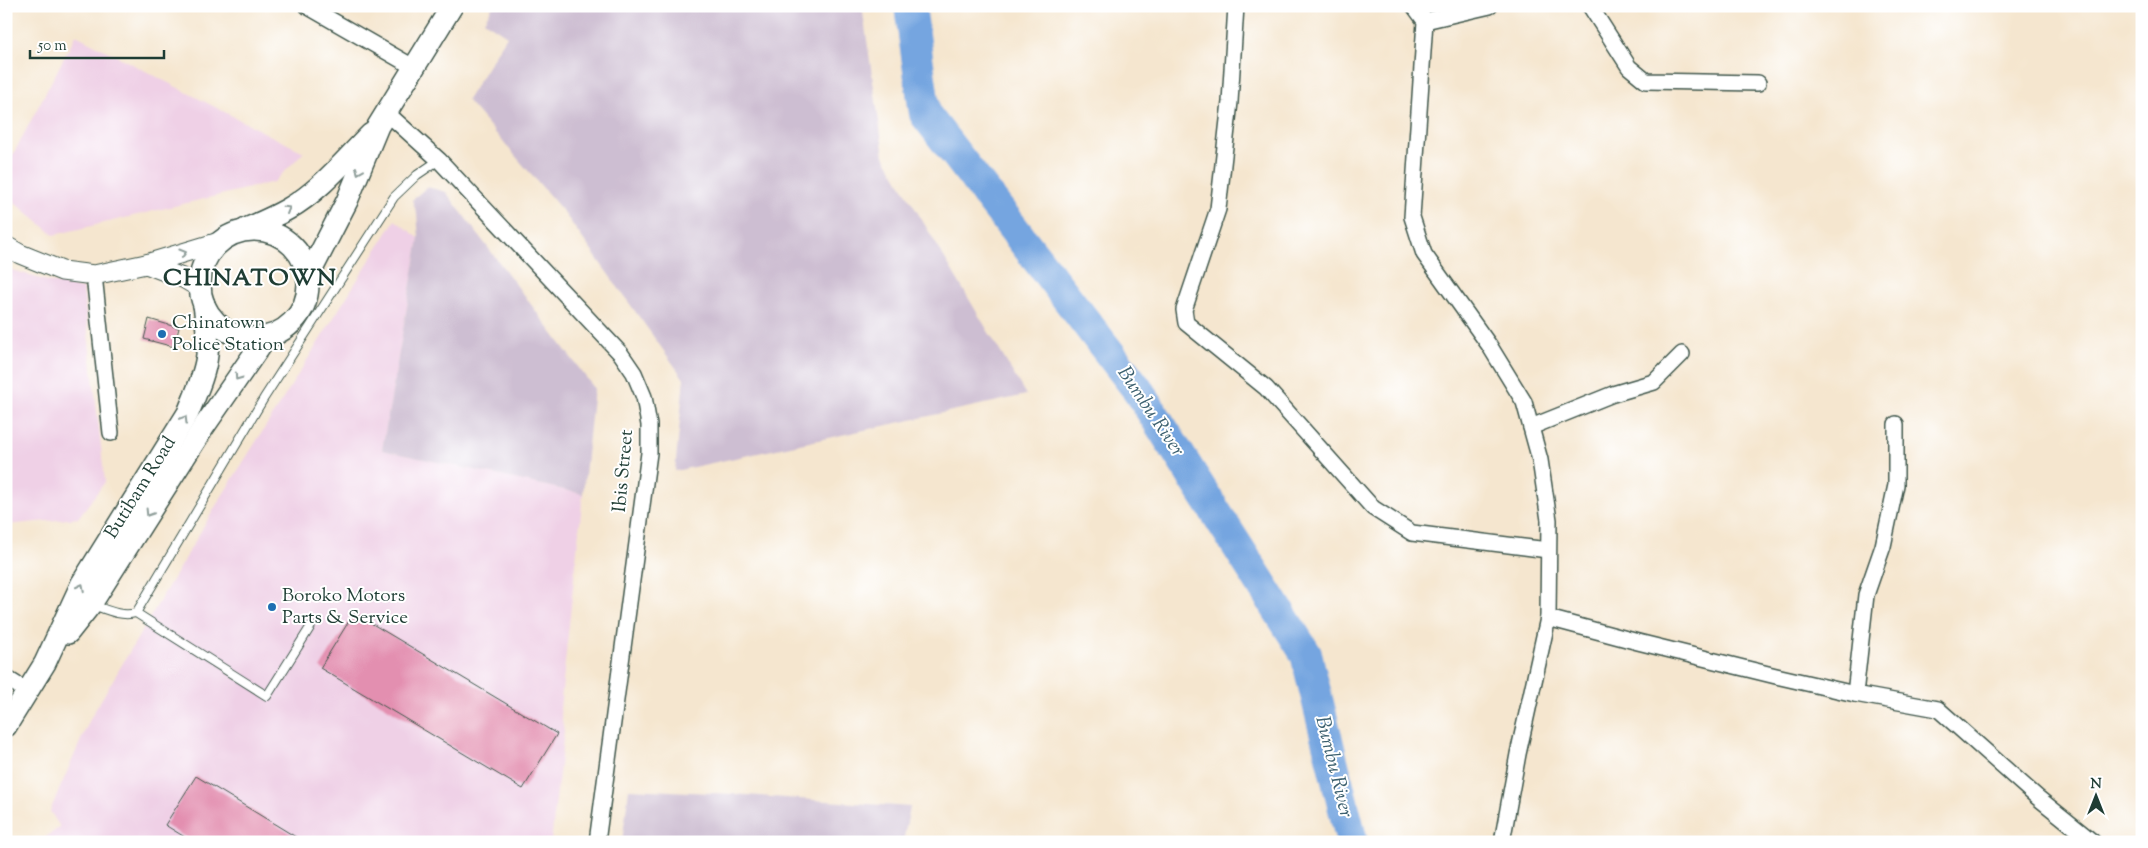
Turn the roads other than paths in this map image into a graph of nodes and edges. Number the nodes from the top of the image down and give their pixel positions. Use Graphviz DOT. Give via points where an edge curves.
graph roads {
  1 [pos="307,6"];
  2 [pos="452,6"];
  3 [pos="1236,6"];
  4 [pos="1414,6"];
  5 [pos="1490,6"];
  6 [pos="1590,6"];
  7 [pos="1425,21"];
  8 [pos="415,68"];
  9 [pos="1758,83"];
  10 [pos="383,120"];
  11 [pos="439,160"];
  12 [pos="243,230"];
  13 [pos="220,242"];
  14 [pos="6,246"];
  15 [pos="146,264"];
  16 [pos="309,275"];
  17 [pos="94,276"];
  18 [pos="202,296"];
  19 [pos="266,337"];
  20 [pos="1682,354"];
  21 [pos="1896,424"];
  22 [pos="1531,427"];
  23 [pos="111,433"];
  24 [pos="1548,550"];
  25 [pos="91,604"];
  26 [pos="136,613"];
  27 [pos="1548,618"];
  28 [pos="311,626"];
  29 [pos="45,663"];
  30 [pos="6,678"];
  31 [pos="27,691"];
  32 [pos="1855,694"];
  33 [pos="6,726"];
  34 [pos="597,842"];
  35 [pos="1502,842"];
  36 [pos="2092,842"];
  1 -- 8 [label="street"];
  2 -- 8 [label="main road"];
  3 -- 24 [label="street" via="1230,102 1218,209 1184,310 1186,323 1266,388 1372,508 1412,533"];
  4 -- 7 [label="street"];
  5 -- 7 [label="street"];
  6 -- 9 [label="street" via="1629,68 1646,81"];
  7 -- 22 [label="street" via="1412,217 1424,254 1494,353 1524,402"];
  8 -- 10 [label="main road"];
  10 -- 11 [label="street, Ibis Street"];
  12 -- 10 [label="main road, one-way" via="289,209 302,199 321,184"];
  10 -- 16 [label="main road, one-way"];
  11 -- 26 [label="lane" via="394,197 274,381"];
  11 -- 34 [label="street, Ibis Street" via="609,340 634,373 644,397 649,453"];
  12 -- 13 [label="main road"];
  12 -- 16 [label="main road" via="265,230 286,239 301,254"];
  15 -- 13 [label="street, one-way"];
  13 -- 18 [label="main road" via="208,255 201,270"];
  14 -- 17 [label="street" via="62,271"];
  15 -- 17 [label="street"];
  15 -- 18 [label="street" via="185,279"];
  16 -- 19 [label="main road" via="307,298 297,319 281,332"];
  17 -- 23 [label="street"];
  18 -- 19 [label="main road" via="213,320 227,330 243,337"];
  29 -- 18 [label="main road, Butibam Road, one-way" via="82,583 188,413 207,357 208,338"];
  19 -- 25 [label="main road, Butibam Road, one-way" via="203,428"];
  20 -- 22 [label="street" via="1654,382 1613,394"];
  21 -- 32 [label="street" via="1896,485 1883,546 1866,595"];
  22 -- 24 [label="street" via="1540,460 1549,520"];
  24 -- 27 [label="street"];
  25 -- 26 [label="lane" via="120,614"];
  25 -- 29 [label="main road, Butibam Road"];
  26 -- 28 [label="lane" via="267,696"];
  27 -- 32 [label="street"];
  27 -- 35 [label="street"];
  29 -- 31 [label="main road, Butibam Road"];
  30 -- 31 [label="street"];
  31 -- 33 [label="main road, Butibam Road"];
  32 -- 36 [label="street" via="1938,709"];
}
